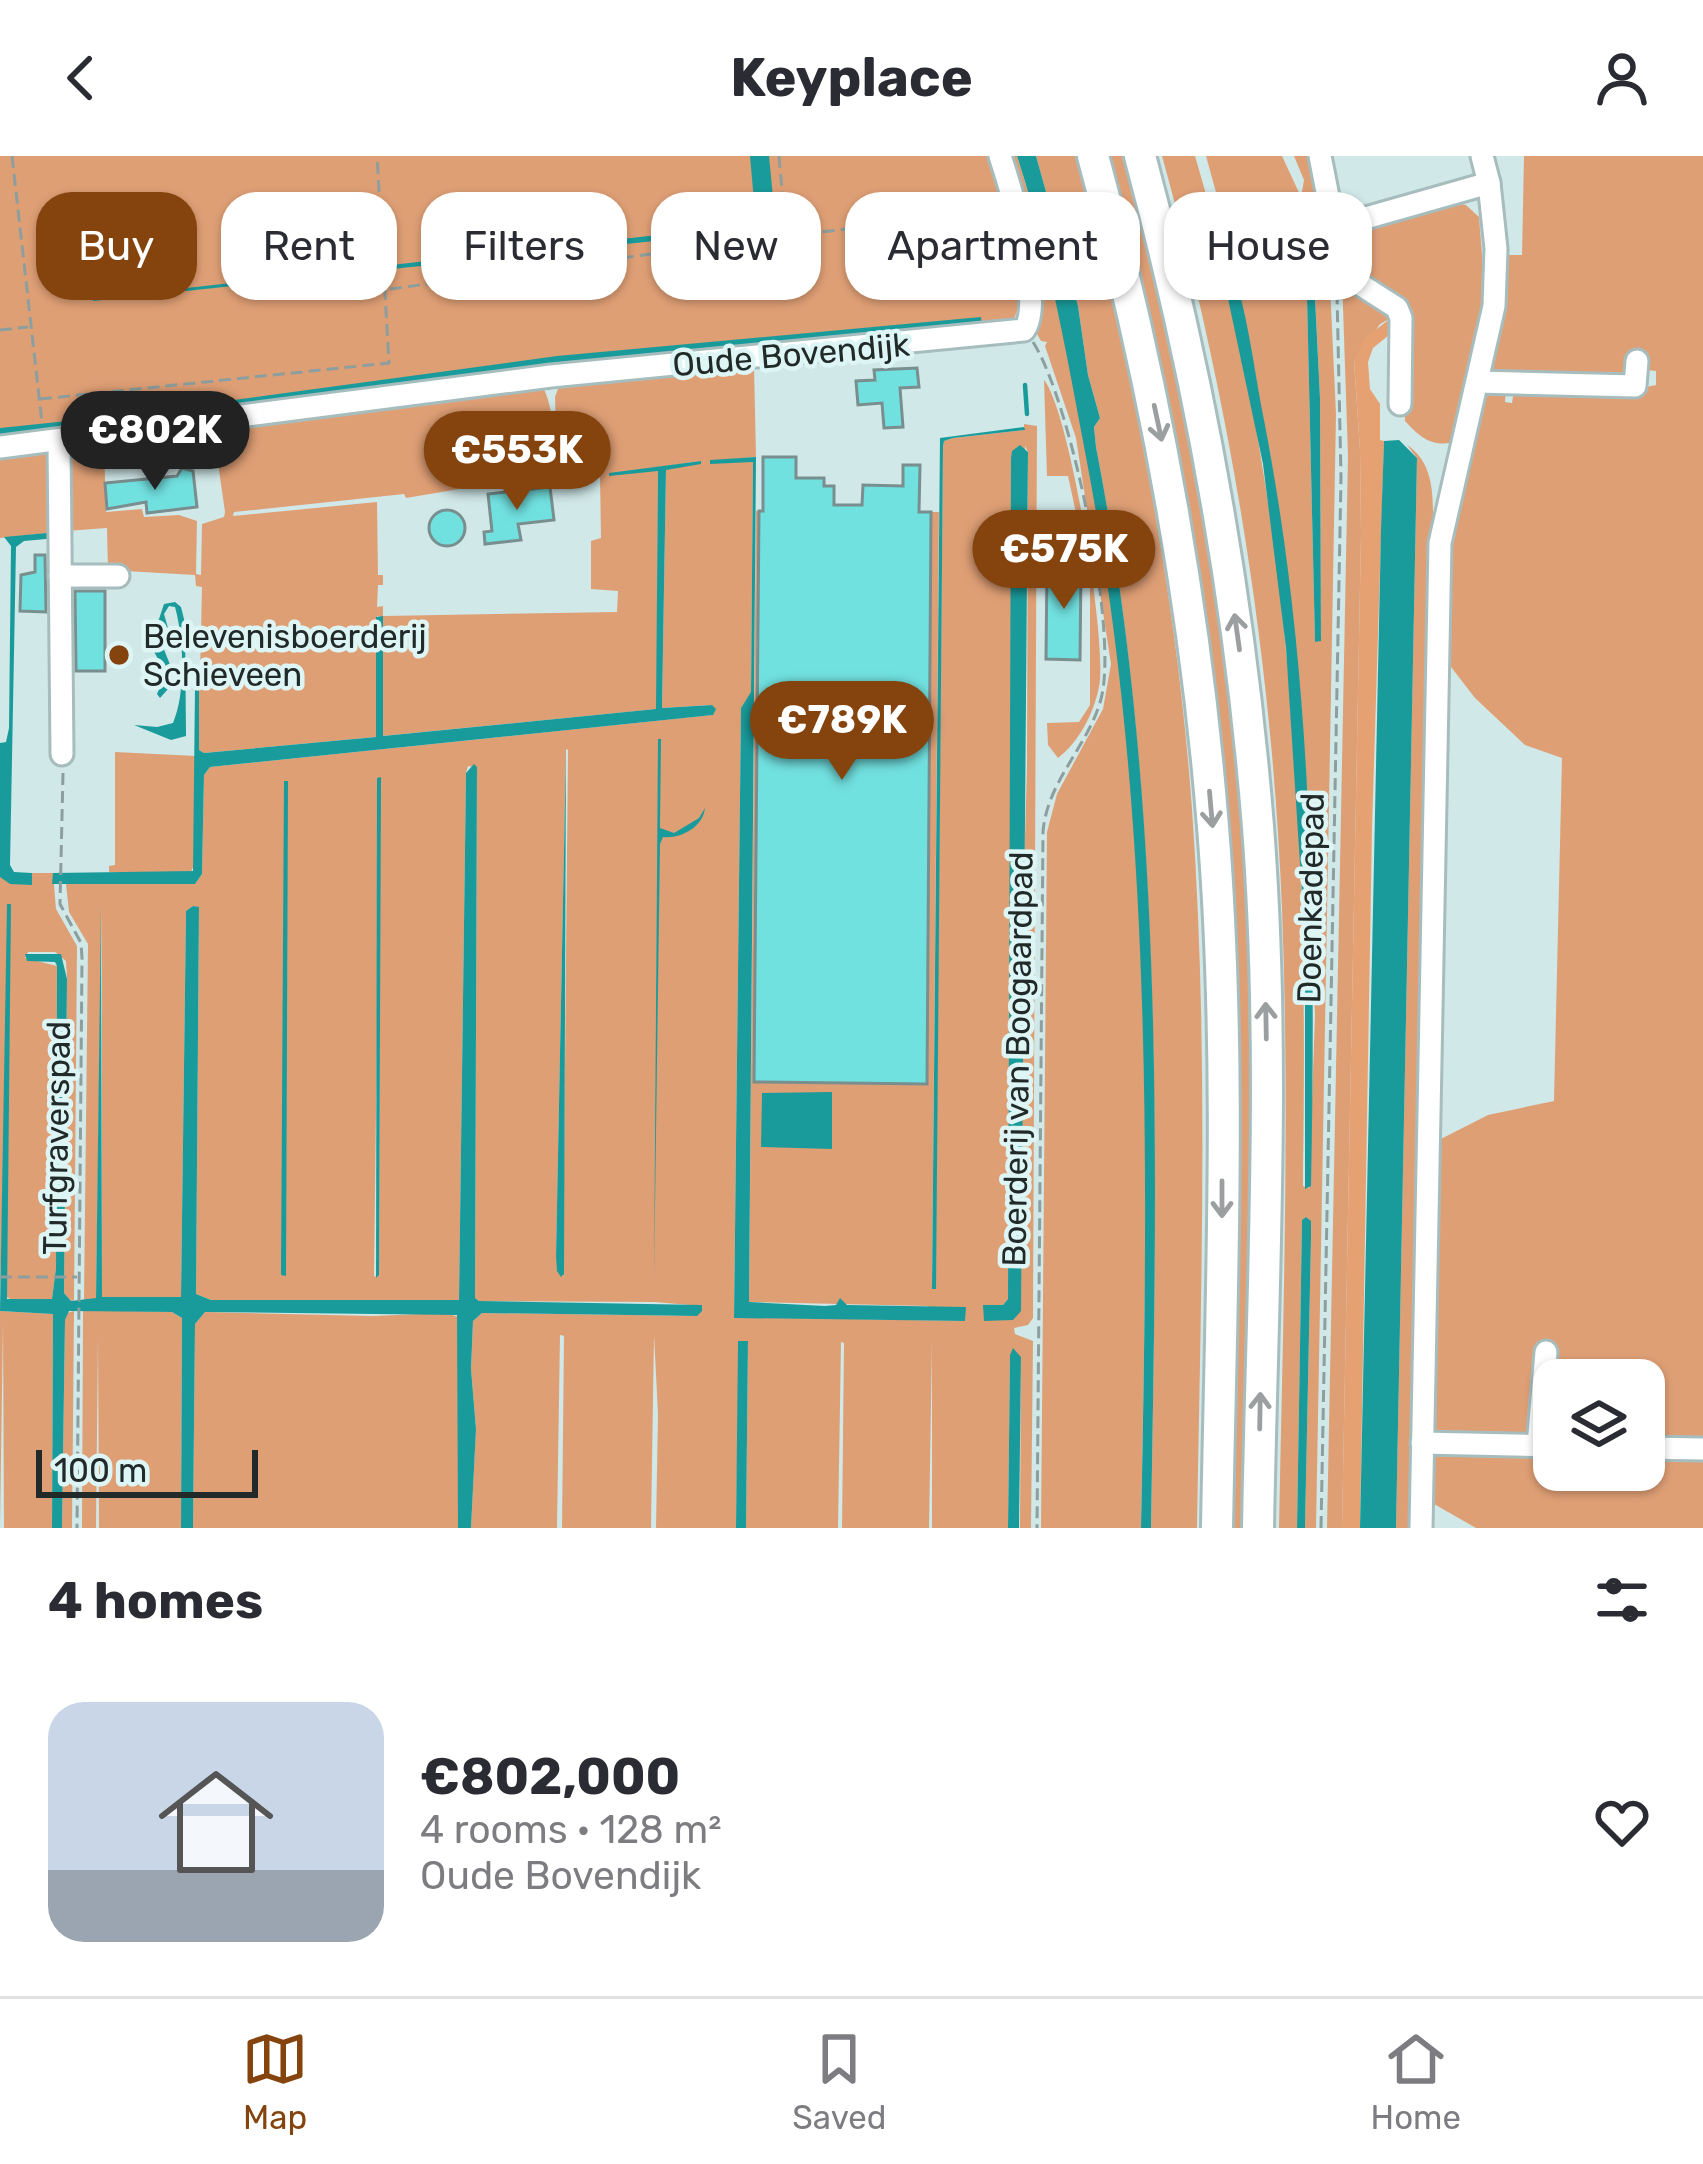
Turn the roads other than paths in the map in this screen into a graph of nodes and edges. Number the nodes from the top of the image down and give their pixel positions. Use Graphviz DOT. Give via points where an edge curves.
graph roads {
  1 [pos="1000,156"];
  2 [pos="1093,156"];
  3 [pos="1140,156"];
  4 [pos="1320,156"];
  5 [pos="1482,156"];
  6 [pos="1489,183"];
  7 [pos="1327,192"];
  8 [pos="1372,216"];
  9 [pos="1161,236"];
  10 [pos="1164,236"];
  11 [pos="1372,292"];
  12 [pos="1636,362"];
  13 [pos="1477,382"];
  14 [pos="1400,404"];
  15 [pos="58,441"];
  16 [pos="0,447"];
  17 [pos="60,576"];
  18 [pos="118,576"];
  19 [pos="62,754"];
  20 [pos="1546,1352"];
  21 [pos="1546,1359"];
  22 [pos="1422,1444"];
  23 [pos="1533,1446"];
  24 [pos="1665,1448"];
  25 [pos="1703,1449"];
  26 [pos="1217,1528"];
  27 [pos="1258,1528"];
  28 [pos="1421,1528"];
  1 -- 15 [label="street, Oude Bovendijk" via="1026,259 1031,314 1024,330 551,376"];
  2 -- 26 [label="highway, one-way" via="1171,487 1209,787 1222,1058"];
  3 -- 9 [label="highway"];
  4 -- 7 [label="street"];
  5 -- 6 [label="street"];
  6 -- 8 [label="street"];
  6 -- 13 [label="street" via="1497,275"];
  9 -- 10 [label="street"];
  27 -- 9 [label="highway, one-way" via="1266,1013 1258,829 1212,466"];
  11 -- 14 [label="street" via="1401,318"];
  12 -- 13 [label="street" via="1635,386"];
  13 -- 22 [label="street" via="1440,543"];
  15 -- 16 [label="street, Oude Bovendijk"];
  15 -- 17 [label="street"];
  17 -- 18 [label="street"];
  17 -- 19 [label="street"];
  20 -- 21 [label="street"];
  22 -- 23 [label="street"];
  22 -- 28 [label="street"];
  24 -- 25 [label="street"];
}
